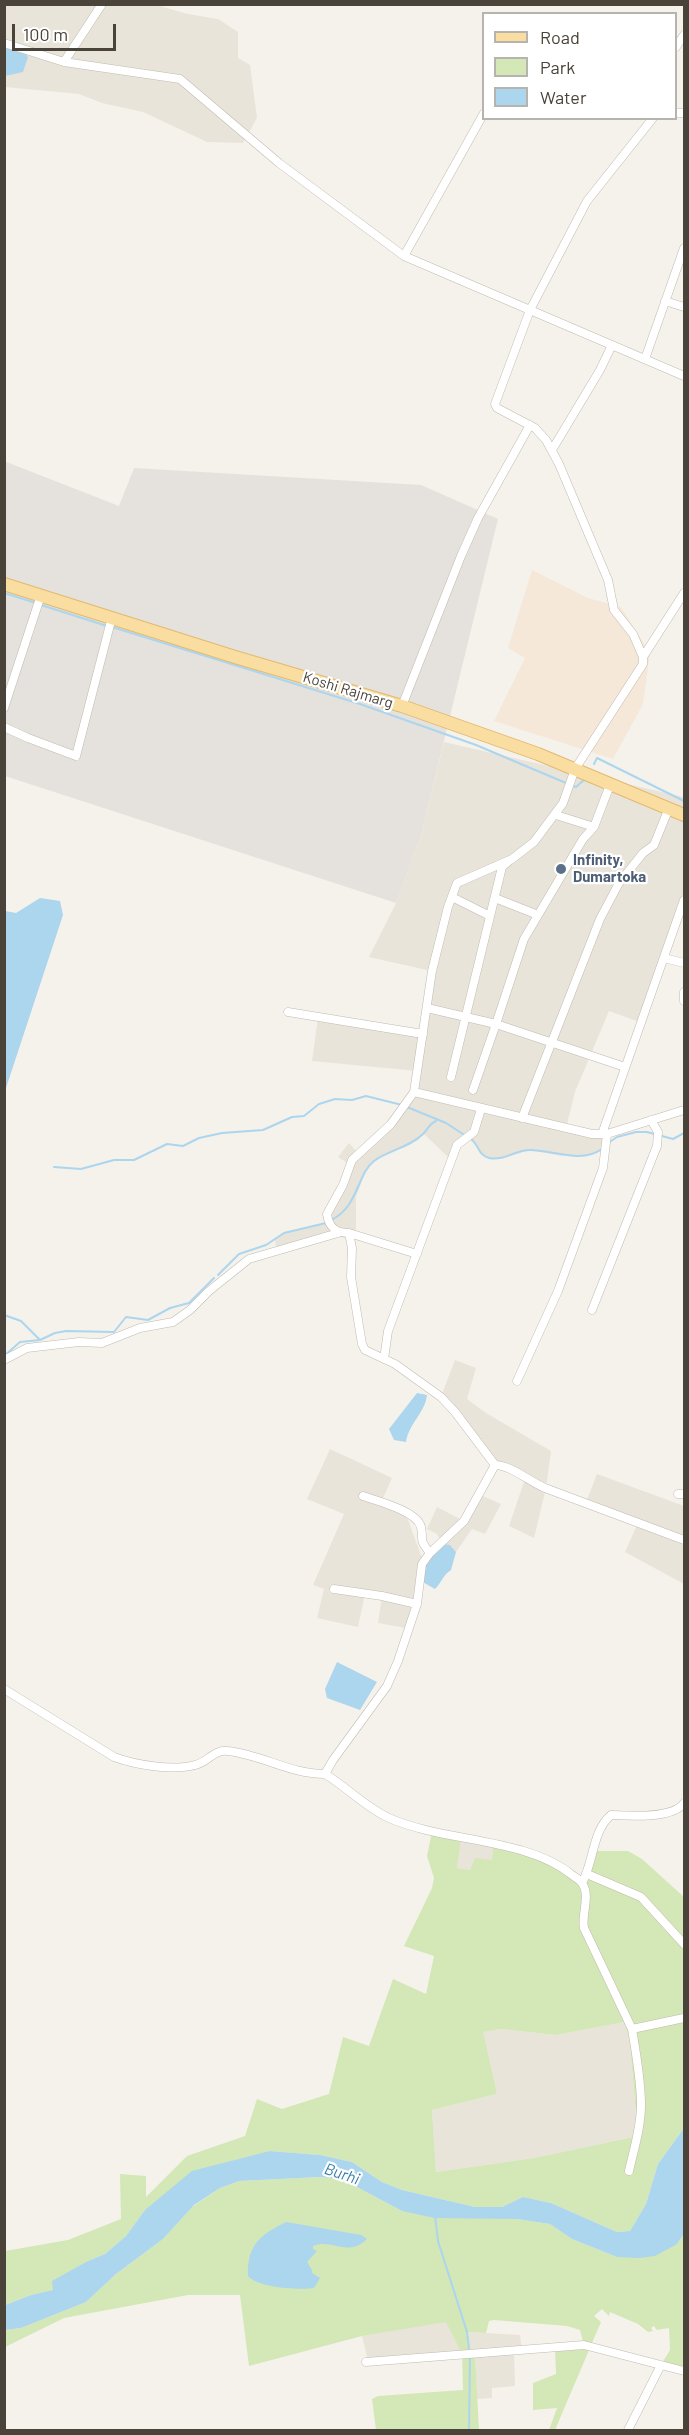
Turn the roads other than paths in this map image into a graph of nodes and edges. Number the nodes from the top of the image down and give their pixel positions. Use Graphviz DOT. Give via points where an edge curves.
graph roads {
  1 [pos="102,4"];
  2 [pos="4,43"];
  3 [pos="64,62"];
  4 [pos="482,115"];
  5 [pos="650,120"];
  6 [pos="684,248"];
  7 [pos="404,256"];
  8 [pos="665,301"];
  9 [pos="684,307"];
  10 [pos="530,310"];
  11 [pos="612,345"];
  12 [pos="645,359"];
  13 [pos="684,376"];
  14 [pos="530,426"];
  15 [pos="552,450"];
  16 [pos="4,584"];
  17 [pos="684,593"];
  18 [pos="41,595"];
  19 [pos="112,617"];
  20 [pos="643,657"];
  21 [pos="402,706"];
  22 [pos="4,708"];
  23 [pos="4,727"];
  24 [pos="575,769"];
  25 [pos="610,785"];
  26 [pos="669,808"];
  27 [pos="556,815"];
  28 [pos="684,815"];
  29 [pos="594,827"];
  30 [pos="512,860"];
  31 [pos="452,897"];
  32 [pos="495,898"];
  33 [pos="684,900"];
  34 [pos="538,915"];
  35 [pos="490,916"];
  36 [pos="664,958"];
  37 [pos="684,963"];
  38 [pos="684,992"];
  39 [pos="684,1001"];
  40 [pos="427,1008"];
  41 [pos="288,1012"];
  42 [pos="466,1016"];
  43 [pos="496,1024"];
  44 [pos="423,1034"];
  45 [pos="552,1041"];
  46 [pos="626,1067"];
  47 [pos="451,1077"];
  48 [pos="473,1090"];
  49 [pos="414,1092"];
  50 [pos="481,1109"];
  51 [pos="684,1110"];
  52 [pos="522,1118"];
  53 [pos="651,1120"];
  54 [pos="606,1139"];
  55 [pos="338,1233"];
  56 [pos="349,1233"];
  57 [pos="417,1254"];
  58 [pos="592,1310"];
  59 [pos="384,1359"];
  60 [pos="4,1360"];
  61 [pos="518,1381"];
  62 [pos="495,1465"];
  63 [pos="363,1496"];
  64 [pos="684,1540"];
  65 [pos="430,1553"];
  66 [pos="334,1589"];
  67 [pos="417,1604"];
  68 [pos="4,1689"];
  69 [pos="325,1774"];
  70 [pos="684,1803"];
  71 [pos="587,1874"];
  72 [pos="582,1883"];
  73 [pos="684,1944"];
  74 [pos="684,2019"];
  75 [pos="632,2029"];
  76 [pos="629,2171"];
  77 [pos="366,2362"];
  78 [pos="661,2365"];
  79 [pos="684,2371"];
  80 [pos="628,2430"];
  1 -- 3 [label="street"];
  2 -- 3 [label="street"];
  3 -- 7 [label="street" via="180,79 279,163"];
  4 -- 7 [label="street"];
  5 -- 10 [label="street" via="587,201"];
  6 -- 8 [label="street"];
  7 -- 10 [label="street"];
  8 -- 9 [label="street"];
  8 -- 12 [label="street"];
  10 -- 11 [label="street"];
  10 -- 14 [label="street" via="495,404"];
  11 -- 12 [label="street"];
  11 -- 15 [label="street"];
  12 -- 13 [label="street"];
  14 -- 15 [label="street"];
  14 -- 21 [label="street" via="478,518"];
  15 -- 20 [label="street" via="608,580 614,610 633,634"];
  16 -- 18 [label="main road, Koshi Rajmarg"];
  17 -- 20 [label="street"];
  18 -- 19 [label="main road, Koshi Rajmarg"];
  18 -- 22 [label="street"];
  19 -- 21 [label="main road, Koshi Rajmarg"];
  19 -- 23 [label="street" via="76,756"];
  20 -- 24 [label="street" via="643,664"];
  21 -- 24 [label="main road, Koshi Rajmarg"];
  24 -- 25 [label="main road, Koshi Rajmarg"];
  24 -- 27 [label="street"];
  25 -- 26 [label="main road, Koshi Rajmarg"];
  25 -- 29 [label="street"];
  26 -- 28 [label="main road, Koshi Rajmarg"];
  26 -- 45 [label="street" via="654,845 619,883 600,919"];
  27 -- 29 [label="street"];
  27 -- 30 [label="street" via="534,842"];
  29 -- 34 [label="street"];
  30 -- 31 [label="street" via="457,883"];
  30 -- 32 [label="street" via="502,867"];
  31 -- 35 [label="street"];
  31 -- 40 [label="street" via="437,946"];
  32 -- 34 [label="street"];
  32 -- 35 [label="street"];
  33 -- 36 [label="street"];
  34 -- 43 [label="street" via="524,939"];
  35 -- 42 [label="street"];
  36 -- 37 [label="street"];
  36 -- 46 [label="street"];
  38 -- 39 [label="street"];
  40 -- 42 [label="street"];
  40 -- 44 [label="street"];
  41 -- 44 [label="street"];
  42 -- 43 [label="street"];
  42 -- 47 [label="street"];
  43 -- 45 [label="street"];
  43 -- 48 [label="street"];
  44 -- 49 [label="street"];
  45 -- 46 [label="street"];
  45 -- 52 [label="street"];
  46 -- 54 [label="street"];
  49 -- 50 [label="street"];
  49 -- 55 [label="street" via="391,1124 352,1160 329,1209 329,1222"];
  50 -- 52 [label="street"];
  50 -- 57 [label="street" via="474,1132 456,1145"];
  51 -- 53 [label="street"];
  52 -- 54 [label="street"];
  53 -- 54 [label="street"];
  53 -- 58 [label="street" via="658,1135 652,1162"];
  54 -- 61 [label="street" via="603,1168 558,1291"];
  55 -- 56 [label="street"];
  55 -- 60 [label="street" via="249,1259 172,1322 140,1328 102,1343 27,1348"];
  56 -- 57 [label="street"];
  56 -- 59 [label="street" via="351,1277 362,1344 365,1350"];
  57 -- 59 [label="street" via="388,1330"];
  59 -- 62 [label="street" via="441,1397"];
  62 -- 64 [label="street" via="507,1467 552,1491"];
  62 -- 65 [label="street" via="464,1521"];
  63 -- 65 [label="street" via="413,1517"];
  65 -- 67 [label="street" via="421,1568"];
  66 -- 67 [label="street"];
  67 -- 69 [label="street" via="387,1686"];
  68 -- 69 [label="street" via="132,1764 194,1766 228,1751 300,1773"];
  69 -- 72 [label="street" via="391,1819 549,1859"];
  70 -- 71 [label="street" via="677,1810 663,1813 611,1815 600,1830"];
  71 -- 72 [label="street"];
  71 -- 73 [label="street" via="641,1897"];
  72 -- 75 [label="street" via="584,1928"];
  74 -- 75 [label="street"];
  75 -- 76 [label="street" via="641,2105"];
  77 -- 78 [label="street" via="584,2345"];
  78 -- 79 [label="street"];
  78 -- 80 [label="street"];
}
